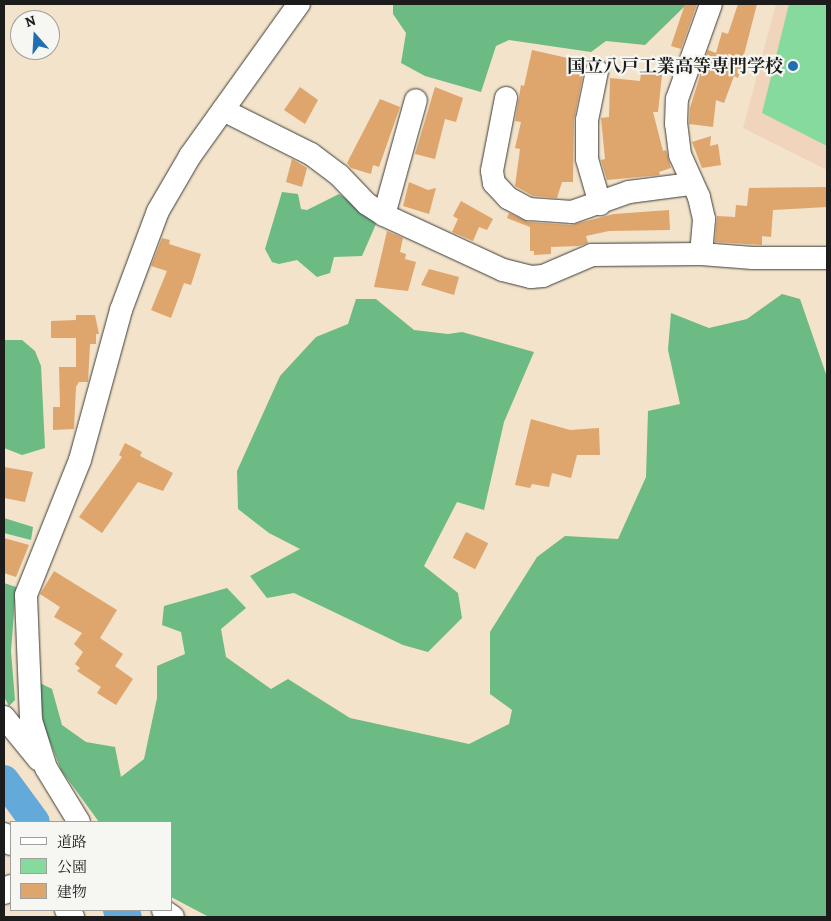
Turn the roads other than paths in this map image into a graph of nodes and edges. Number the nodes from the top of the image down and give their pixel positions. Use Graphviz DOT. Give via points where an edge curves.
graph roads {
  1 [pos="299,4"];
  2 [pos="711,4"];
  3 [pos="597,71"];
  4 [pos="506,98"];
  5 [pos="416,100"];
  6 [pos="223,110"];
  7 [pos="691,184"];
  8 [pos="600,204"];
  9 [pos="384,215"];
  10 [pos="701,254"];
  11 [pos="827,258"];
  12 [pos="4,717"];
  13 [pos="46,768"];
  14 [pos="78,821"];
  1 -- 6 [label="street"];
  2 -- 7 [label="street" via="677,99 680,155"];
  3 -- 8 [label="street" via="587,120 587,159"];
  4 -- 8 [label="street" via="492,171 494,183 508,198 529,210 572,212"];
  5 -- 9 [label="street"];
  6 -- 9 [label="street" via="311,154"];
  6 -- 13 [label="street" via="190,156 158,211 121,310 80,460 26,595 31,720"];
  7 -- 8 [label="street" via="629,192"];
  7 -- 10 [label="street" via="704,219"];
  9 -- 10 [label="street" via="503,270 531,278 592,255"];
  10 -- 11 [label="street"];
  12 -- 13 [label="street"];
  13 -- 14 [label="street"];
}
